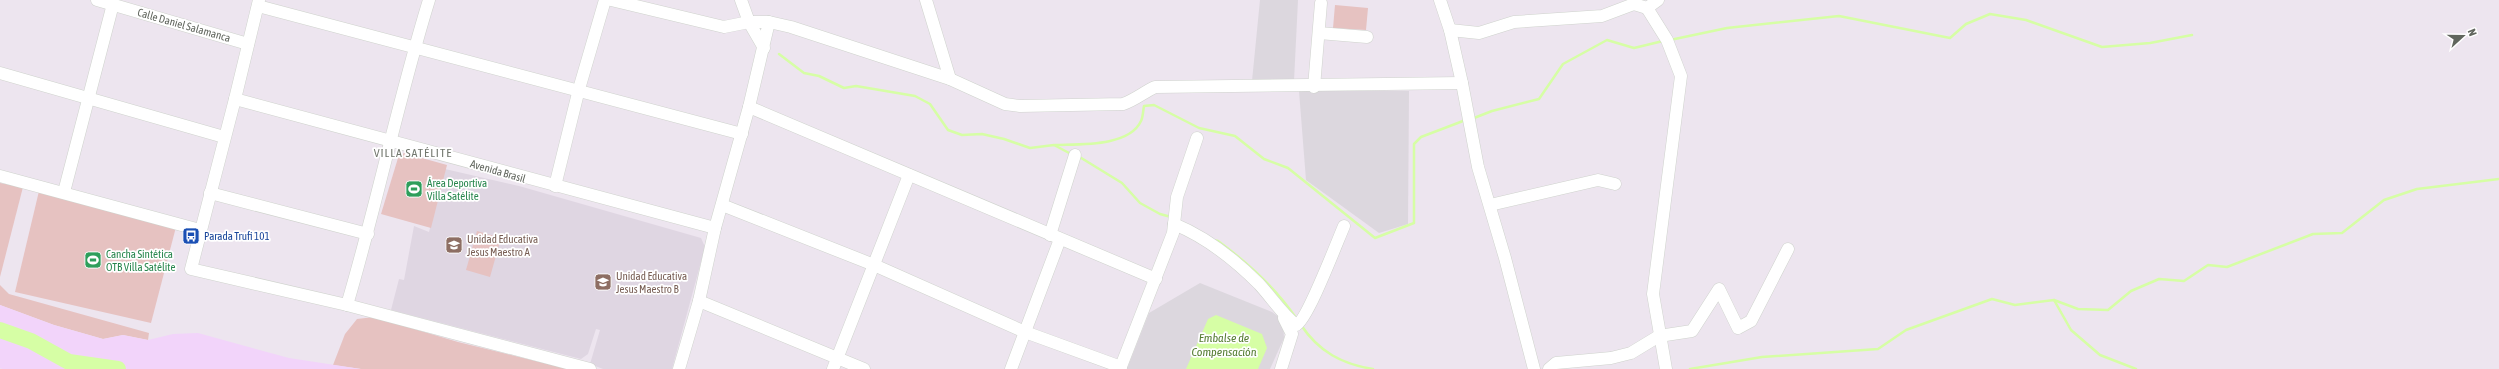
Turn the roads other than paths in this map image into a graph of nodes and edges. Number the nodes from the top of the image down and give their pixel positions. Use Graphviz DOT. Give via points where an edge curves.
graph roads {
  1 [pos="97,0"];
  2 [pos="429,0"];
  3 [pos="605,0"];
  4 [pos="611,0"];
  5 [pos="741,0"];
  6 [pos="926,0"];
  7 [pos="1440,0"];
  8 [pos="1658,0"];
  9 [pos="258,3"];
  10 [pos="1321,3"];
  11 [pos="120,4"];
  12 [pos="1647,8"];
  13 [pos="749,22"];
  14 [pos="769,22"];
  15 [pos="1450,30"];
  16 [pos="1319,33"];
  17 [pos="1367,37"];
  18 [pos="248,44"];
  19 [pos="415,46"];
  20 [pos="764,48"];
  21 [pos="0,73"];
  22 [pos="950,79"];
  23 [pos="1462,83"];
  24 [pos="1314,87"];
  25 [pos="579,89"];
  26 [pos="87,96"];
  27 [pos="235,99"];
  28 [pos="749,107"];
  29 [pos="742,134"];
  30 [pos="224,137"];
  31 [pos="1197,138"];
  32 [pos="392,141"];
  33 [pos="1075,155"];
  34 [pos="909,175"];
  35 [pos="0,176"];
  36 [pos="1615,184"];
  37 [pos="555,186"];
  38 [pos="64,192"];
  39 [pos="210,193"];
  40 [pos="722,205"];
  41 [pos="1490,205"];
  42 [pos="1174,224"];
  43 [pos="1344,226"];
  44 [pos="715,228"];
  45 [pos="200,230"];
  46 [pos="368,234"];
  47 [pos="1055,237"];
  48 [pos="1788,249"];
  49 [pos="874,265"];
  50 [pos="1156,278"];
  51 [pos="699,301"];
  52 [pos="347,305"];
  53 [pos="1283,314"];
  54 [pos="1025,332"];
  55 [pos="1659,336"];
  56 [pos="835,364"];
  57 [pos="1121,368"];
  58 [pos="590,369"];
  59 [pos="679,369"];
  60 [pos="864,369"];
  61 [pos="1011,369"];
  62 [pos="1281,369"];
  63 [pos="1534,369"];
  64 [pos="1549,369"];
  65 [pos="1666,369"];
  1 -- 11 [label="street, Calle Daniel Salamanca"];
  2 -- 19 [label="street"];
  3 -- 25 [label="street"];
  4 -- 13 [label="street" via="724,27"];
  5 -- 13 [label="street"];
  6 -- 22 [label="street"];
  7 -- 15 [label="street"];
  8 -- 12 [label="street"];
  9 -- 18 [label="street"];
  9 -- 19 [label="street"];
  10 -- 16 [label="street"];
  11 -- 18 [label="street, Calle Daniel Salamanca"];
  11 -- 26 [label="street"];
  12 -- 15 [label="street" via="1634,4 1602,16 1514,22 1479,33"];
  12 -- 55 [label="street" via="1667,40 1681,76 1653,294"];
  13 -- 14 [label="street"];
  13 -- 20 [label="street"];
  14 -- 20 [label="street"];
  14 -- 22 [label="street" via="853,46"];
  15 -- 23 [label="street"];
  16 -- 17 [label="street"];
  16 -- 24 [label="street"];
  18 -- 27 [label="street"];
  19 -- 25 [label="street"];
  19 -- 32 [label="street"];
  20 -- 28 [label="street"];
  21 -- 26 [label="street"];
  22 -- 24 [label="street" via="992,99 1020,106 1123,104 1155,88"];
  23 -- 24 [label="street"];
  23 -- 41 [label="street" via="1478,167"];
  25 -- 29 [label="street"];
  25 -- 37 [label="street"];
  26 -- 30 [label="street"];
  26 -- 38 [label="street"];
  27 -- 30 [label="street"];
  27 -- 32 [label="street, Avenida Brasil"];
  28 -- 29 [label="street"];
  28 -- 34 [label="street"];
  29 -- 40 [label="street"];
  30 -- 39 [label="street"];
  31 -- 42 [label="street" via="1177,197"];
  32 -- 37 [label="street, Avenida Brasil"];
  32 -- 46 [label="street"];
  33 -- 47 [label="street"];
  34 -- 47 [label="street"];
  34 -- 49 [label="street"];
  35 -- 38 [label="street"];
  36 -- 41 [label="street" via="1598,180"];
  37 -- 44 [label="street, Avenida Brasil"];
  38 -- 45 [label="street"];
  39 -- 45 [label="street"];
  39 -- 46 [label="street"];
  40 -- 44 [label="street"];
  40 -- 49 [label="street"];
  41 -- 63 [label="street"];
  42 -- 50 [label="street"];
  42 -- 53 [label="street" via="1189,230 1232,260 1260,285"];
  43 -- 53 [label="street" via="1304,319 1296,325"];
  44 -- 51 [label="street"];
  45 -- 52 [label="street" via="190,269"];
  46 -- 52 [label="street"];
  47 -- 50 [label="street"];
  47 -- 54 [label="street"];
  48 -- 55 [label="street" via="1751,321 1738,328 1719,290 1692,331"];
  49 -- 54 [label="street"];
  49 -- 56 [label="street"];
  50 -- 57 [label="street"];
  51 -- 56 [label="street"];
  51 -- 59 [label="street"];
  52 -- 58 [label="street"];
  53 -- 62 [label="street" via="1292,334"];
  54 -- 57 [label="street"];
  54 -- 61 [label="street"];
  55 -- 64 [label="street" via="1631,353 1611,358 1556,363"];
  55 -- 65 [label="street"];
  56 -- 60 [label="street"];
}
